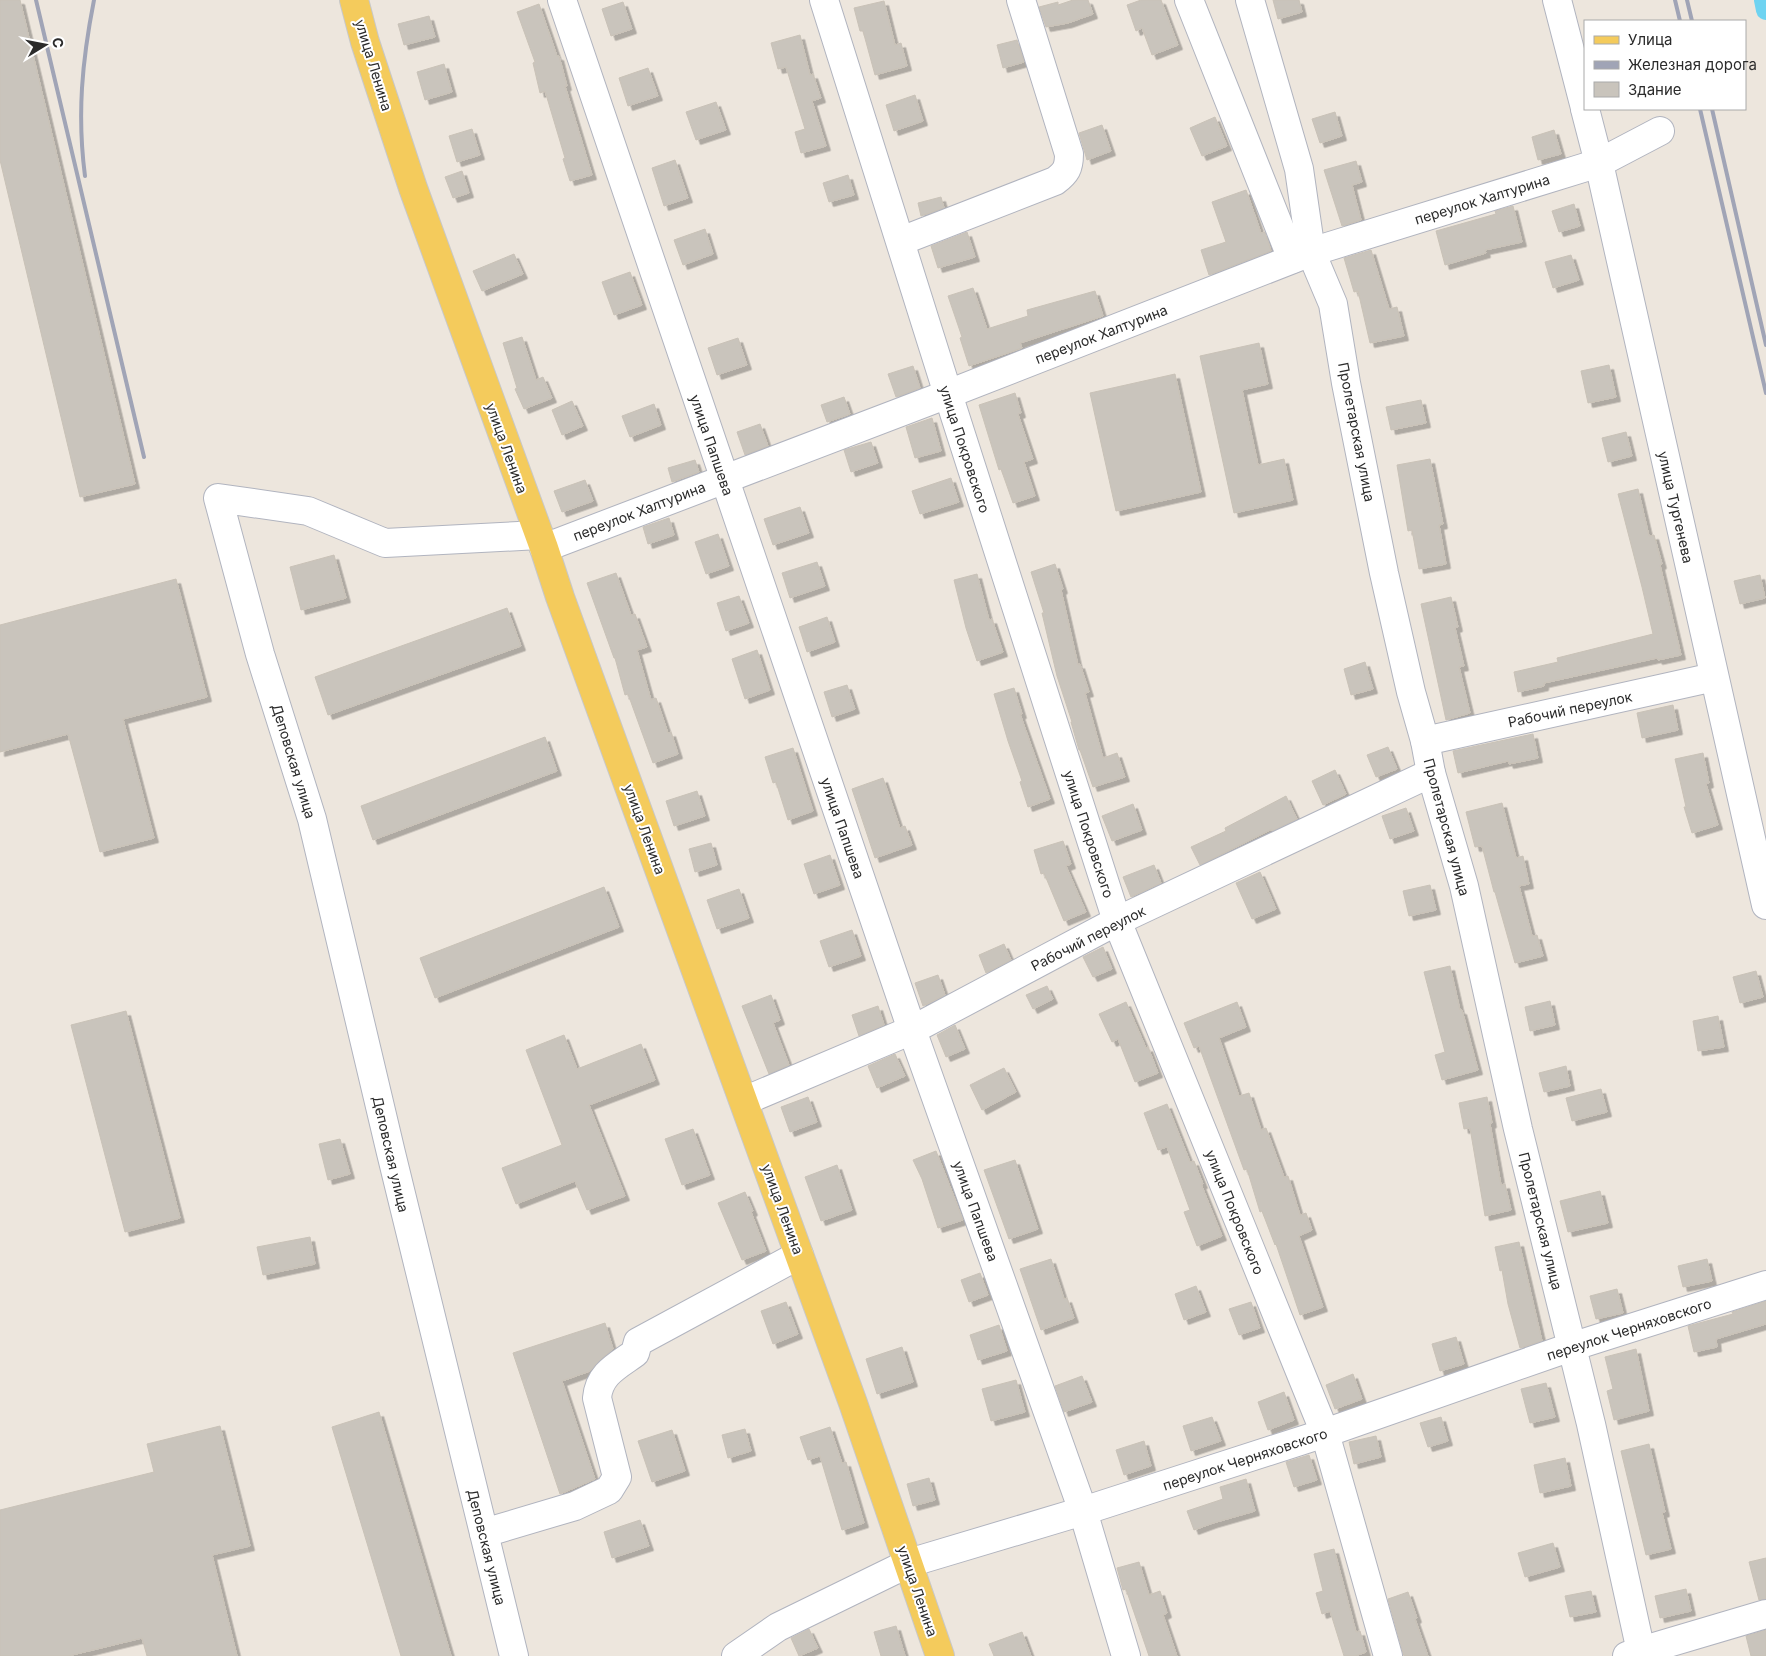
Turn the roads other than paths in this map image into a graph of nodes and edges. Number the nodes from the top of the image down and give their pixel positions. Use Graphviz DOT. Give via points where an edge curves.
graph roads {
  1 [pos="354,0"];
  2 [pos="562,0"];
  3 [pos="824,0"];
  4 [pos="1021,0"];
  5 [pos="1189,0"];
  6 [pos="1250,0"];
  7 [pos="1557,0"];
  8 [pos="1584,104"];
  9 [pos="1586,110"];
  10 [pos="1660,131"];
  11 [pos="1599,163"];
  12 [pos="901,241"];
  13 [pos="1302,256"];
  14 [pos="948,394"];
  15 [pos="724,478"];
  16 [pos="542,541"];
  17 [pos="260,654"];
  18 [pos="1714,677"];
  19 [pos="1425,741"];
  20 [pos="1431,773"];
  21 [pos="1766,905"];
  22 [pos="1117,921"];
  23 [pos="912,1030"];
  24 [pos="744,1101"];
  25 [pos="799,1254"];
  26 [pos="1766,1285"];
  27 [pos="1572,1347"];
  28 [pos="1325,1433"];
  29 [pos="1083,1511"];
  30 [pos="484,1533"];
  31 [pos="909,1563"];
  32 [pos="1766,1614"];
  33 [pos="1637,1654"];
  34 [pos="514,1656"];
  35 [pos="736,1656"];
  36 [pos="940,1656"];
  37 [pos="1126,1656"];
  38 [pos="1388,1656"];
  1 -- 16 [label="main road, улица Ленина" via="414,188"];
  2 -- 15 [label="street, улица Папшева"];
  3 -- 12 [label="street, улица Покровского"];
  4 -- 12 [label="street" via="1069,154 1065,174 1055,181"];
  5 -- 13 [label="street, Пролетарская улица"];
  6 -- 13 [label="street, Пролетарская улица" via="1299,169"];
  7 -- 8 [label="street, улица Тургенева"];
  9 -- 11 [label="street, улица Тургенева"];
  10 -- 11 [label="street, переулок Халтурина"];
  11 -- 13 [label="street, переулок Халтурина"];
  11 -- 18 [label="street, улица Тургенева"];
  12 -- 14 [label="street, улица Покровского"];
  13 -- 14 [label="street, переулок Халтурина"];
  13 -- 19 [label="street, Пролетарская улица" via="1333,304 1384,573"];
  14 -- 15 [label="street, переулок Халтурина"];
  14 -- 22 [label="street, улица Покровского"];
  15 -- 16 [label="street, переулок Халтурина"];
  15 -- 23 [label="street, улица Папшева"];
  16 -- 17 [label="street, переулок Халтурина" via="385,543 308,511 218,498"];
  16 -- 24 [label="main road, улица Ленина" via="563,607"];
  17 -- 30 [label="street, Деповская улица" via="312,819"];
  18 -- 19 [label="street, Рабочий переулок"];
  18 -- 21 [label="street, улица Тургенева"];
  19 -- 20 [label="street, Пролетарская улица"];
  20 -- 22 [label="street, Рабочий переулок"];
  20 -- 27 [label="street, Пролетарская улица" via="1464,886 1518,1129"];
  22 -- 23 [label="street, Рабочий переулок"];
  22 -- 28 [label="street, улица Покровского"];
  23 -- 24 [label="street, Рабочий переулок"];
  23 -- 29 [label="street, улица Папшева"];
  24 -- 25 [label="main road, улица Ленина"];
  25 -- 30 [label="street" via="638,1342 635,1353 607,1373 598,1386 597,1398 617,1477 610,1490 575,1506"];
  25 -- 31 [label="main road, улица Ленина"];
  26 -- 27 [label="street, переулок Черняховского"];
  27 -- 28 [label="street, переулок Черняховского"];
  27 -- 33 [label="street, Пролетарская улица" via="1591,1424"];
  28 -- 29 [label="street, переулок Черняховского"];
  28 -- 38 [label="street, улица Покровского"];
  29 -- 31 [label="street, переулок Черняховского"];
  29 -- 37 [label="street, улица Папшева"];
  30 -- 34 [label="street, Деповская улица"];
  31 -- 35 [label="street, переулок Черняховского" via="778,1627"];
  31 -- 36 [label="main road, улица Ленина"];
  32 -- 33 [label="street"];
}
